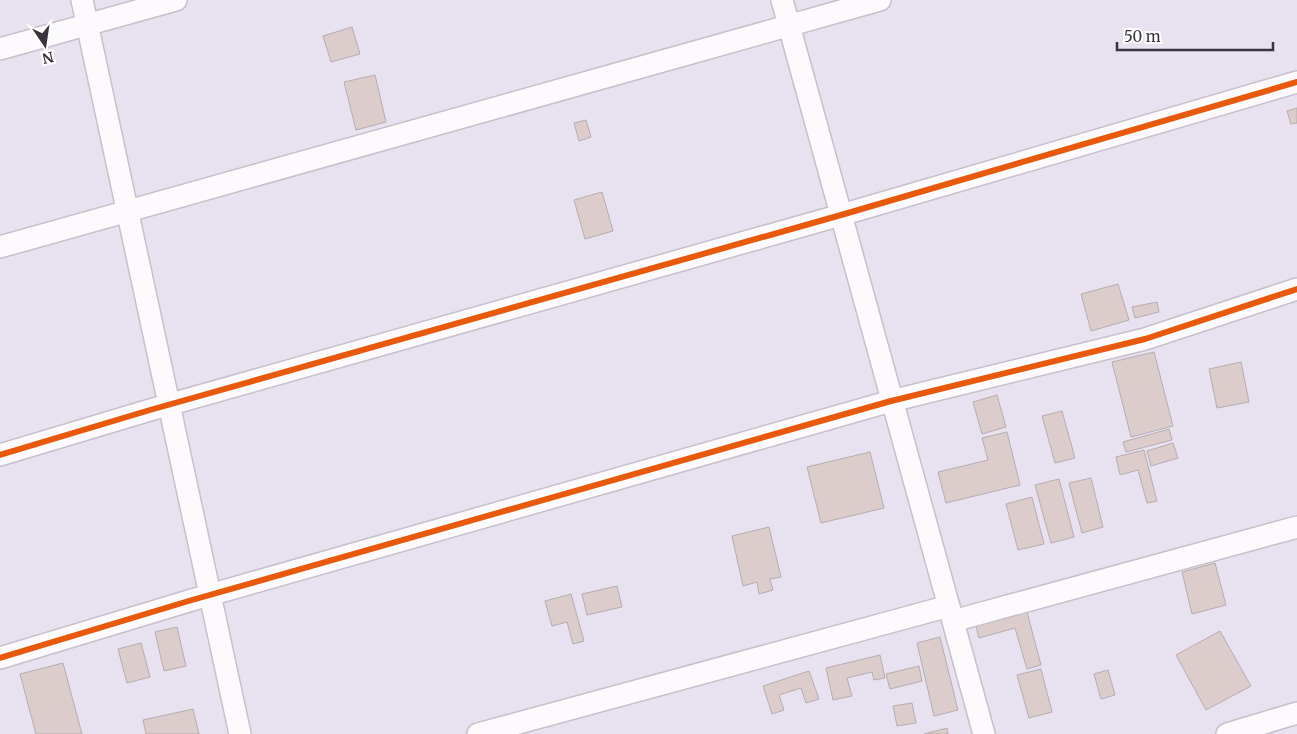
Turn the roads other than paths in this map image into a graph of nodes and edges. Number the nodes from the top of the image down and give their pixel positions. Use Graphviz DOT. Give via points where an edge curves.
graph roads {
  1 [pos="82,0"];
  2 [pos="176,0"];
  3 [pos="782,0"];
  4 [pos="880,0"];
  5 [pos="87,25"];
  6 [pos="789,26"];
  7 [pos="0,49"];
  8 [pos="1297,82"];
  9 [pos="128,212"];
  10 [pos="841,215"];
  11 [pos="0,247"];
  12 [pos="1297,289"];
  13 [pos="891,401"];
  14 [pos="170,406"];
  15 [pos="0,455"];
  16 [pos="1297,526"];
  17 [pos="211,596"];
  18 [pos="951,613"];
  19 [pos="0,658"];
  20 [pos="1297,713"];
  21 [pos="240,734"];
  22 [pos="478,734"];
  23 [pos="984,734"];
  24 [pos="1226,734"];
  1 -- 5 [label="street"];
  2 -- 5 [label="street"];
  3 -- 6 [label="street"];
  4 -- 6 [label="street"];
  5 -- 7 [label="street"];
  5 -- 9 [label="street"];
  6 -- 9 [label="street"];
  6 -- 10 [label="street"];
  8 -- 10 [label="street"];
  9 -- 11 [label="street"];
  9 -- 14 [label="street"];
  10 -- 13 [label="street"];
  10 -- 14 [label="street"];
  12 -- 13 [label="street" via="1145,339"];
  13 -- 17 [label="street"];
  13 -- 18 [label="street"];
  14 -- 15 [label="street"];
  14 -- 17 [label="street"];
  16 -- 18 [label="street"];
  17 -- 19 [label="street"];
  17 -- 21 [label="street"];
  18 -- 22 [label="street"];
  18 -- 23 [label="street"];
  20 -- 24 [label="street"];
}
